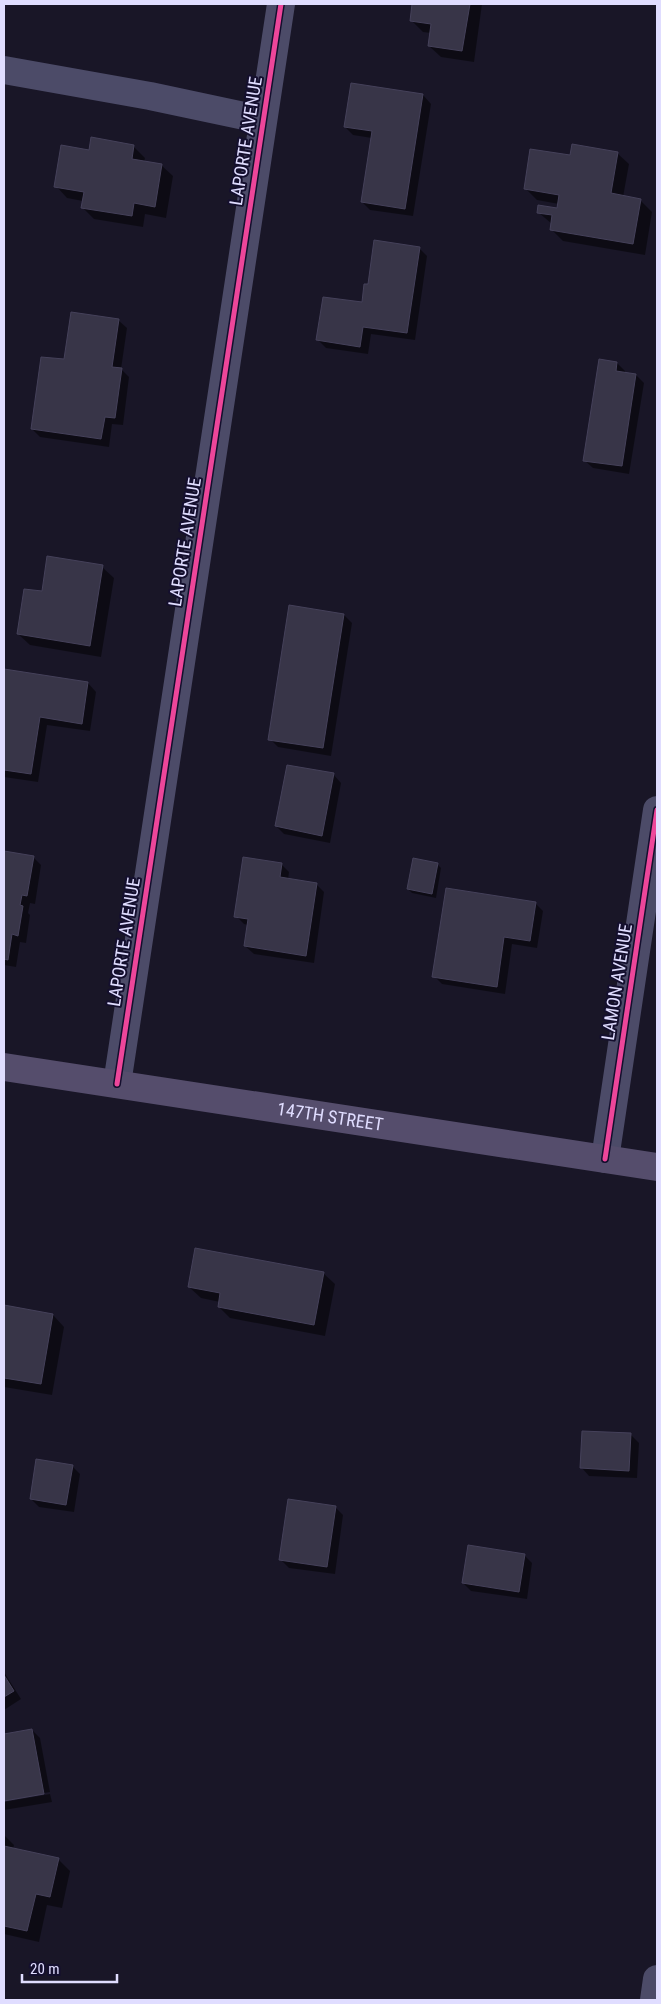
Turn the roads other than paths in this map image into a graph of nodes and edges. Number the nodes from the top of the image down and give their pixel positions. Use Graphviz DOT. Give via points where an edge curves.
graph roads {
  1 [pos="281,4"];
  2 [pos="4,70"];
  3 [pos="263,120"];
  4 [pos="656,826"];
  5 [pos="4,1067"];
  6 [pos="117,1084"];
  7 [pos="605,1159"];
  8 [pos="657,1168"];
  9 [pos="657,1979"];
  10 [pos="654,2000"];
  1 -- 3 [label="street, LAPORTE AVENUE"];
  2 -- 3 [label="street"];
  3 -- 6 [label="street, LAPORTE AVENUE"];
  4 -- 7 [label="street, LAMON AVENUE"];
  5 -- 6 [label="main road, 147TH STREET"];
  6 -- 7 [label="main road, 147TH STREET"];
  7 -- 8 [label="main road, 147TH STREET"];
  9 -- 10 [label="street"];
}
